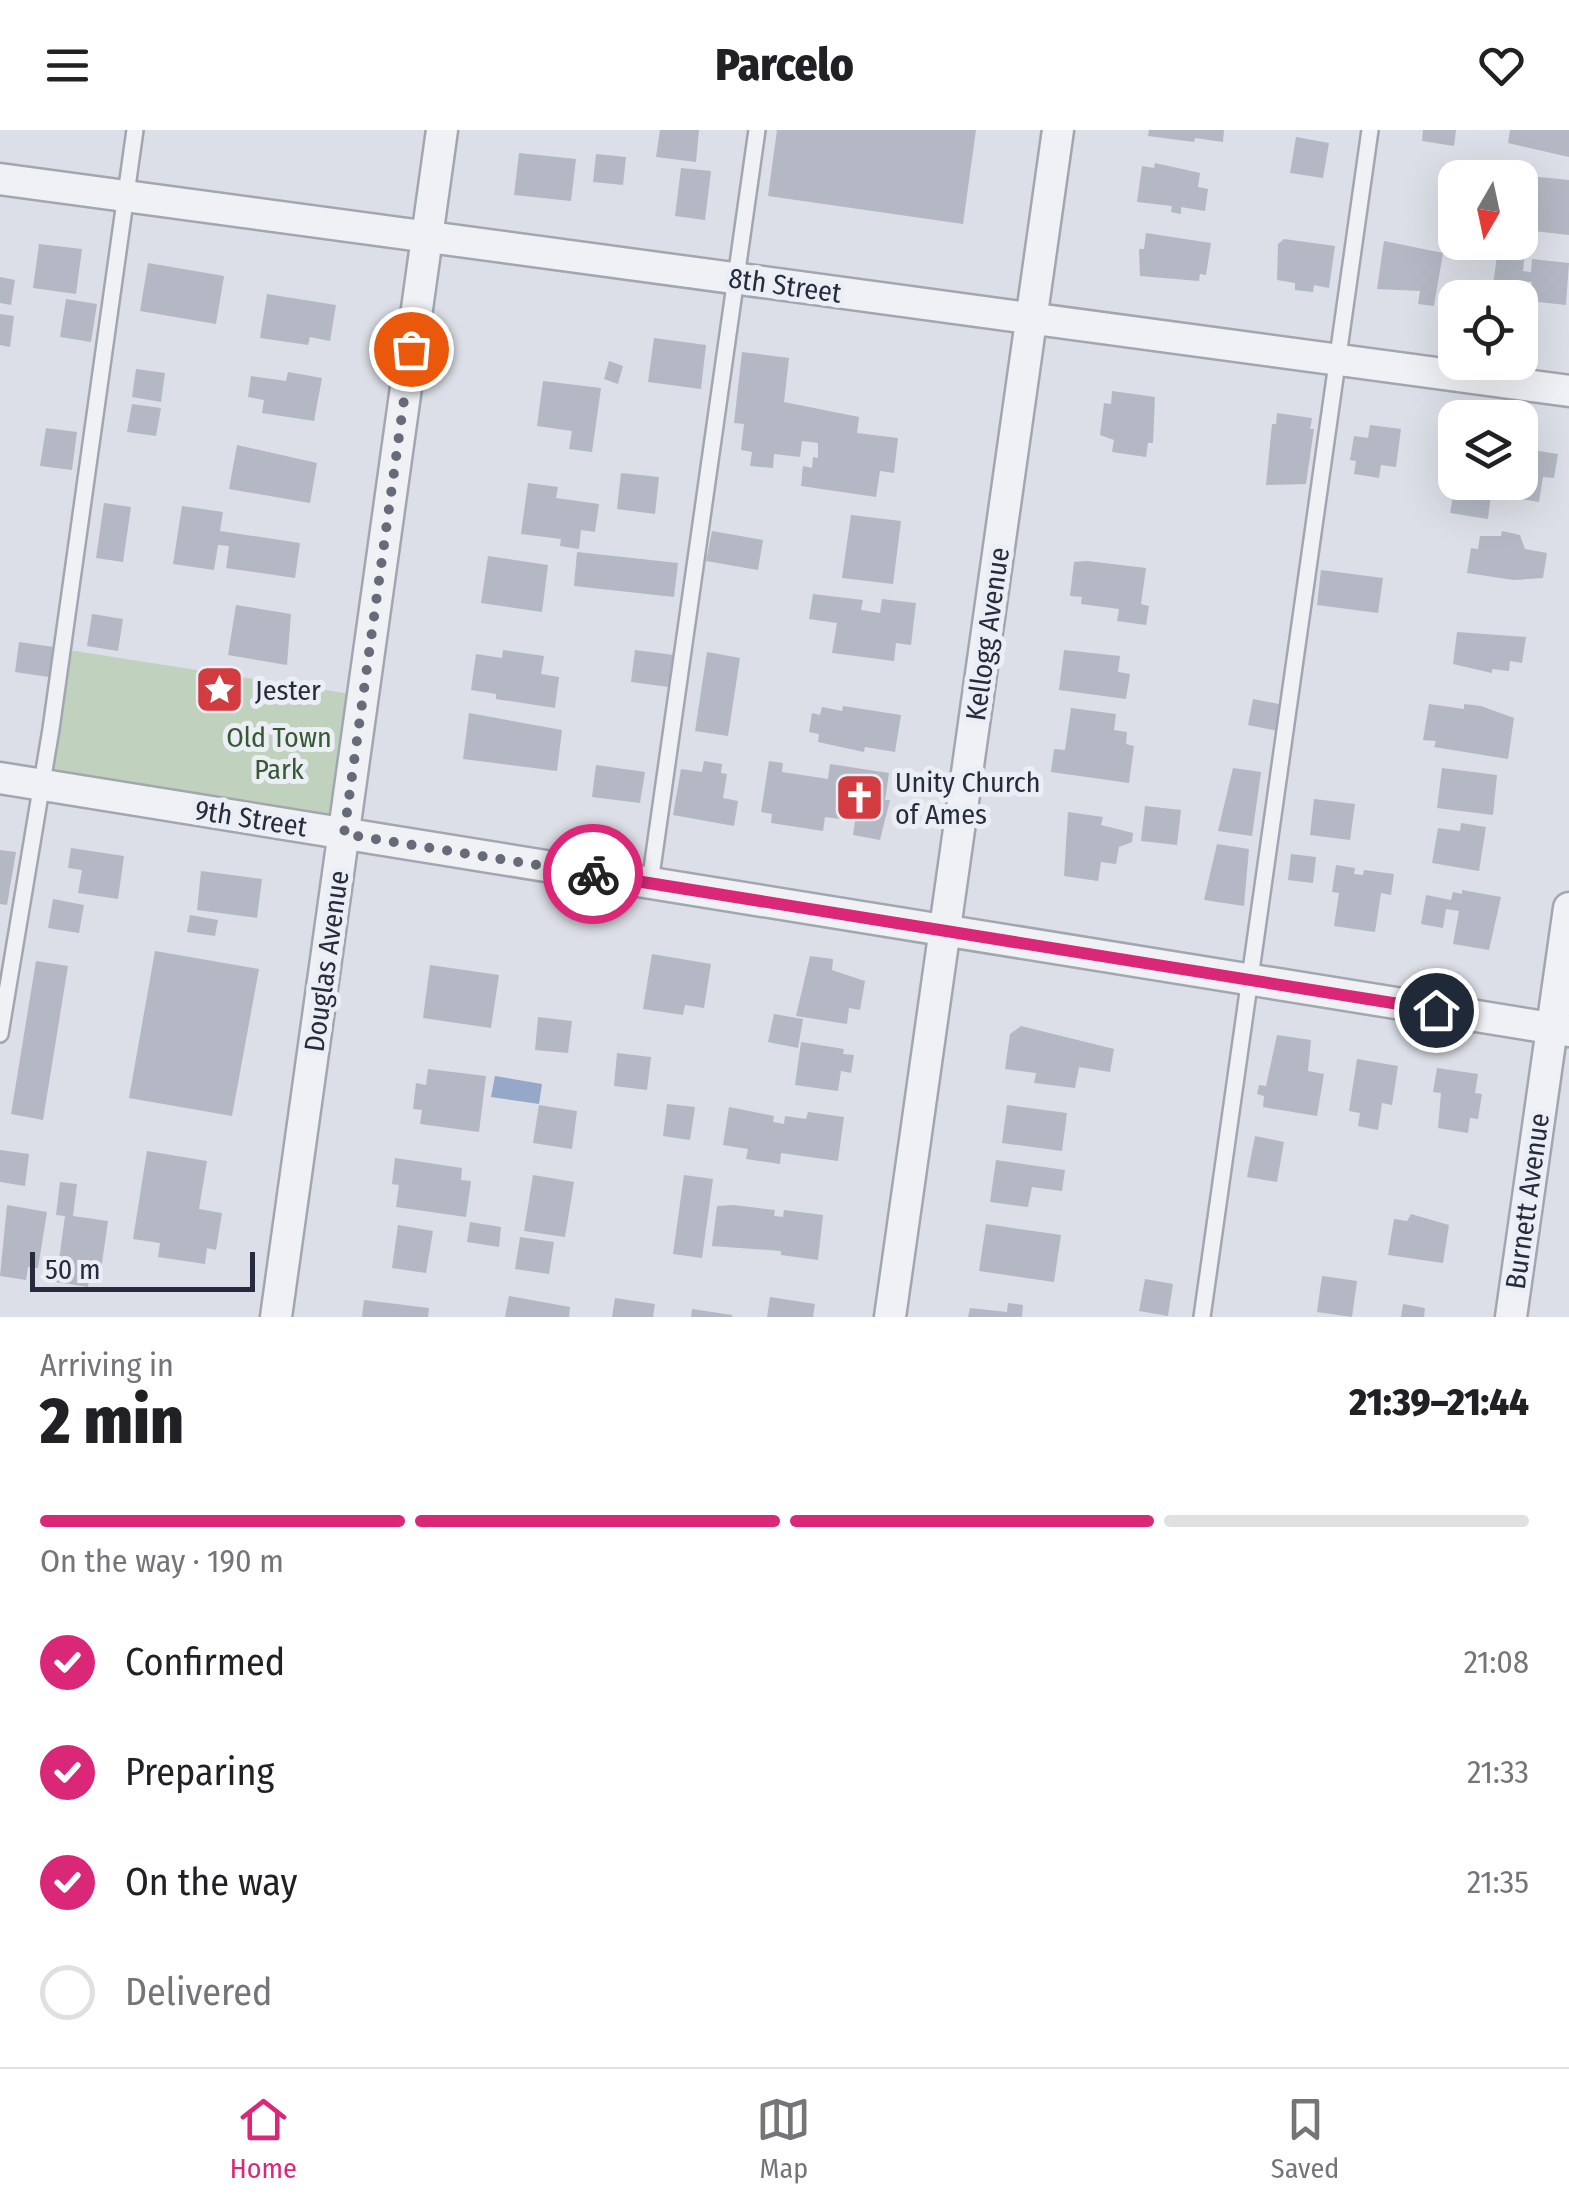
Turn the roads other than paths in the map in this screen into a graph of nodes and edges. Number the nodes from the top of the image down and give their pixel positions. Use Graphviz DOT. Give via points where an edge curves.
graph roads {
  1 [pos="135,130"];
  2 [pos="442,130"];
  3 [pos="757,130"];
  4 [pos="1058,130"];
  5 [pos="1370,130"];
  6 [pos="0,179"];
  7 [pos="126,196"];
  8 [pos="427,236"];
  9 [pos="736,278"];
  10 [pos="1032,318"];
  11 [pos="1340,360"];
  12 [pos="1569,391"];
  13 [pos="0,778"];
  14 [pos="41,784"];
  15 [pos="344,834"];
  16 [pos="650,882"];
  17 [pos="1569,908"];
  18 [pos="945,930"];
  19 [pos="1249,980"];
  20 [pos="1560,1030"];
  21 [pos="0,1034"];
  22 [pos="276,1317"];
  23 [pos="890,1317"];
  24 [pos="1202,1317"];
  25 [pos="1511,1317"];
  1 -- 7 [label="lane"];
  2 -- 8 [label="street, Douglas Avenue"];
  3 -- 9 [label="lane"];
  4 -- 10 [label="street, Kellogg Avenue"];
  5 -- 11 [label="lane"];
  6 -- 7 [label="street, 8th Street"];
  7 -- 8 [label="street, 8th Street"];
  7 -- 14 [label="lane"];
  8 -- 9 [label="street, 8th Street"];
  8 -- 15 [label="street, Douglas Avenue"];
  9 -- 10 [label="street, 8th Street"];
  9 -- 16 [label="lane"];
  10 -- 11 [label="street, 8th Street"];
  10 -- 18 [label="street, Kellogg Avenue"];
  11 -- 12 [label="street, 8th Street"];
  11 -- 19 [label="lane"];
  13 -- 14 [label="street, 9th Street"];
  14 -- 15 [label="street, 9th Street"];
  14 -- 21 [label="lane"];
  15 -- 16 [label="street, 9th Street"];
  15 -- 22 [label="street, Douglas Avenue"];
  16 -- 18 [label="street, 9th Street"];
  17 -- 20 [label="street, Burnett Avenue"];
  18 -- 19 [label="street, 9th Street"];
  18 -- 23 [label="street, Kellogg Avenue"];
  19 -- 20 [label="street, 9th Street"];
  19 -- 24 [label="lane"];
  20 -- 25 [label="street, Burnett Avenue"];
}
